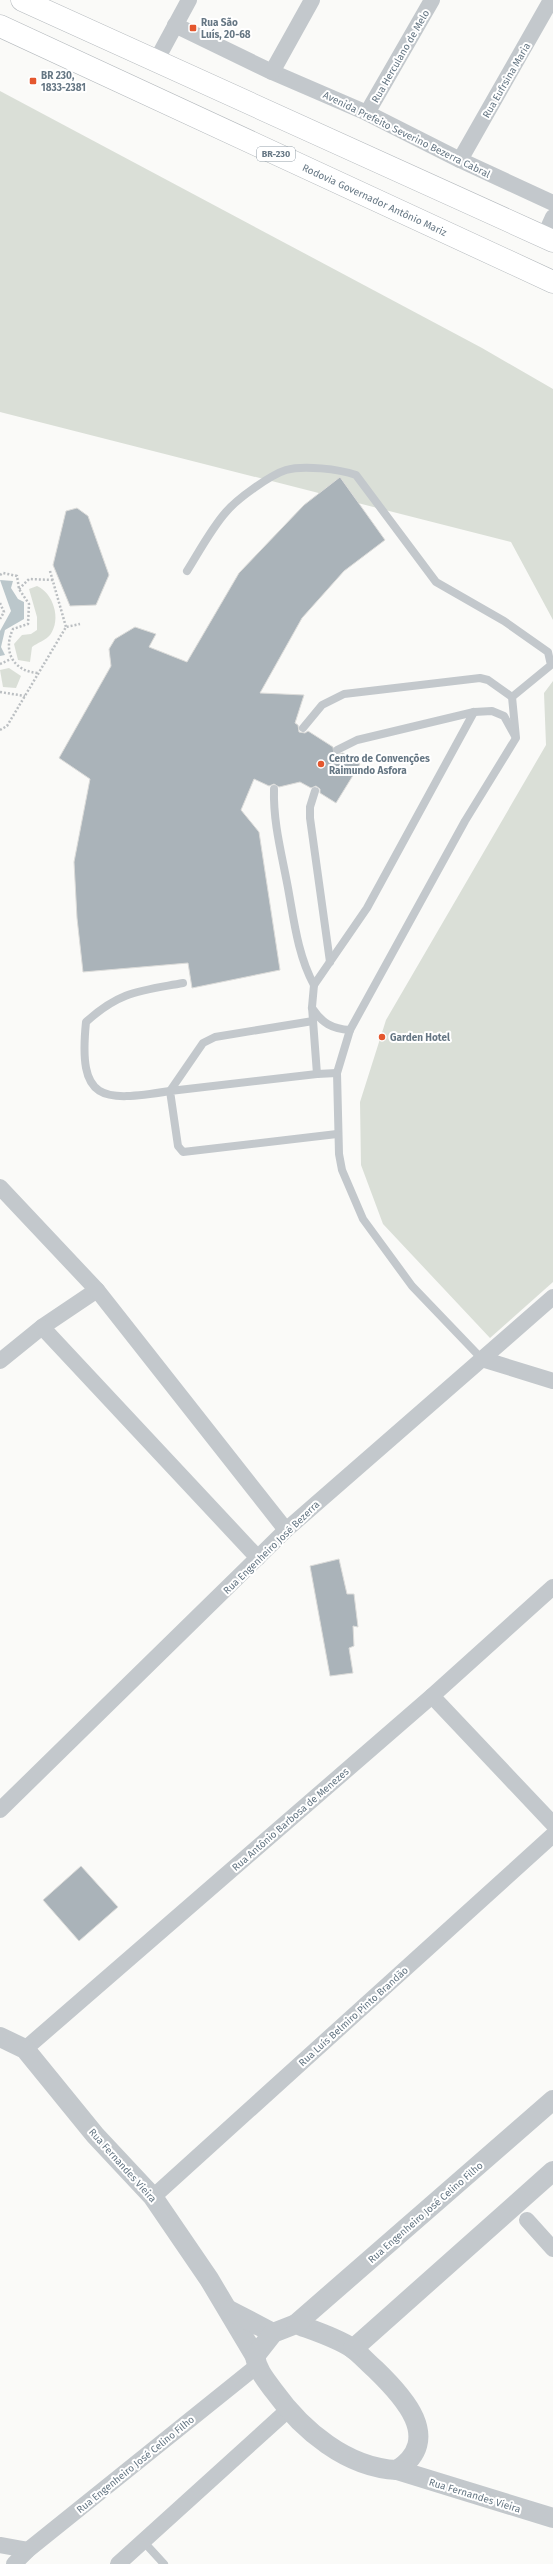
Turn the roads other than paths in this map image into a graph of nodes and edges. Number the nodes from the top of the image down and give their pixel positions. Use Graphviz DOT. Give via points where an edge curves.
graph roads {
  1 [pos="22,0"];
  2 [pos="189,0"];
  3 [pos="312,0"];
  4 [pos="432,0"];
  5 [pos="551,0"];
  6 [pos="175,25"];
  7 [pos="0,26"];
  8 [pos="156,61"];
  9 [pos="272,72"];
  10 [pos="367,113"];
  11 [pos="460,160"];
  12 [pos="553,203"];
  13 [pos="550,232"];
  14 [pos="553,282"];
  15 [pos="187,571"];
  16 [pos="512,697"];
  17 [pos="474,712"];
  18 [pos="303,728"];
  19 [pos="516,738"];
  20 [pos="337,750"];
  21 [pos="274,789"];
  22 [pos="315,790"];
  23 [pos="330,962"];
  24 [pos="183,983"];
  25 [pos="314,985"];
  26 [pos="312,1007"];
  27 [pos="313,1022"];
  28 [pos="350,1030"];
  29 [pos="337,1073"];
  30 [pos="317,1074"];
  31 [pos="170,1091"];
  32 [pos="337,1134"];
  33 [pos="0,1187"];
  34 [pos="97,1290"];
  35 [pos="553,1296"];
  36 [pos="42,1326"];
  37 [pos="482,1359"];
  38 [pos="0,1361"];
  39 [pos="553,1381"];
  40 [pos="286,1530"];
  41 [pos="258,1558"];
  42 [pos="553,1587"];
  43 [pos="432,1696"];
  44 [pos="0,1810"];
  45 [pos="553,1824"];
  46 [pos="553,1835"];
  47 [pos="0,2037"];
  48 [pos="25,2049"];
  49 [pos="553,2100"];
  50 [pos="553,2171"];
  51 [pos="153,2198"];
  52 [pos="527,2220"];
  53 [pos="553,2249"];
  54 [pos="229,2310"];
  55 [pos="296,2324"];
  56 [pos="273,2333"];
  57 [pos="353,2349"];
  58 [pos="256,2361"];
  59 [pos="288,2410"];
  60 [pos="397,2470"];
  61 [pos="553,2518"];
  62 [pos="143,2541"];
  63 [pos="0,2545"];
  64 [pos="28,2550"];
  65 [pos="14,2564"];
  66 [pos="118,2564"];
  67 [pos="164,2564"];
  1 -- 8 [label="highway"];
  2 -- 6 [label="street"];
  3 -- 9 [label="street"];
  4 -- 10 [label="street, Rua Herculano de Melo"];
  5 -- 11 [label="street, Rua Eufrsina Maria"];
  6 -- 8 [label="street"];
  6 -- 9 [label="street, Avenida Prefeito Severino Bezerra Cabral"];
  7 -- 14 [label="highway, Rodovia Governador Antônio Mariz / BR-230"];
  8 -- 13 [label="highway"];
  9 -- 10 [label="street, Avenida Prefeito Severino Bezerra Cabral"];
  10 -- 11 [label="street, Avenida Prefeito Severino Bezerra Cabral"];
  11 -- 12 [label="street, Avenida Prefeito Severino Bezerra Cabral"];
  15 -- 16 [label="lane" via="225,513 272,477 295,468 346,471 356,475 436,582 504,620 548,652 551,665"];
  16 -- 18 [label="lane" via="488,680 480,678 344,694 322,705"];
  16 -- 19 [label="lane"];
  17 -- 19 [label="lane" via="492,711 504,716"];
  17 -- 20 [label="lane" via="357,740"];
  17 -- 23 [label="lane" via="367,908"];
  19 -- 28 [label="lane" via="465,821"];
  21 -- 25 [label="lane" via="274,813 293,914 306,971"];
  22 -- 23 [label="lane" via="310,818"];
  23 -- 25 [label="lane"];
  24 -- 31 [label="lane" via="128,994 104,1006 86,1022 84,1046 88,1076 96,1090 110,1096 133,1097"];
  25 -- 26 [label="lane"];
  26 -- 27 [label="lane"];
  26 -- 28 [label="lane" via="324,1023 336,1029"];
  27 -- 30 [label="lane"];
  27 -- 31 [label="lane" via="216,1036 203,1043"];
  28 -- 29 [label="lane"];
  29 -- 30 [label="lane"];
  29 -- 32 [label="lane"];
  30 -- 31 [label="lane"];
  31 -- 32 [label="lane" via="178,1146 183,1152"];
  32 -- 37 [label="lane" via="342,1170 363,1219 412,1286"];
  33 -- 34 [label="street"];
  34 -- 36 [label="street"];
  34 -- 40 [label="street"];
  35 -- 37 [label="street, Rua Engenheiro José Bezerra"];
  36 -- 38 [label="street"];
  36 -- 41 [label="street"];
  37 -- 39 [label="street"];
  37 -- 40 [label="street, Rua Engenheiro José Bezerra"];
  40 -- 41 [label="street, Rua Engenheiro José Bezerra"];
  41 -- 44 [label="street, Rua Engenheiro José Bezerra"];
  42 -- 43 [label="street, Rua Antônio Barbosa de Menezes"];
  43 -- 45 [label="street"];
  43 -- 48 [label="street, Rua Antônio Barbosa de Menezes"];
  46 -- 51 [label="street, Rua Luís Belmiro Pinto Brandão"];
  47 -- 48 [label="street, Rua Fernandes Vieira"];
  48 -- 51 [label="street, Rua Fernandes Vieira" via="95,2135"];
  49 -- 55 [label="street, Rua Engenheiro José Celino Filho"];
  50 -- 57 [label="street"];
  51 -- 54 [label="street, Rua Fernandes Vieira" via="184,2239"];
  52 -- 53 [label="street"];
  54 -- 56 [label="street"];
  54 -- 58 [label="street, Rua Fernandes Vieira"];
  55 -- 56 [label="street, Rua Engenheiro José Celino Filho"];
  55 -- 57 [label="street" via="327,2335"];
  56 -- 58 [label="street"];
  57 -- 60 [label="street" via="387,2380 412,2412 419,2427 419,2444 409,2462"];
  58 -- 59 [label="street, Rua Fernandes Vieira"];
  58 -- 64 [label="street, Rua Engenheiro José Celino Filho"];
  59 -- 60 [label="street, Rua Fernandes Vieira" via="324,2442 348,2456 367,2464"];
  59 -- 62 [label="street"];
  60 -- 61 [label="street, Rua Fernandes Vieira"];
  62 -- 66 [label="street"];
  62 -- 67 [label="lane"];
  63 -- 64 [label="street"];
  64 -- 65 [label="street, Rua Engenheiro José Celino Filho"];
}
